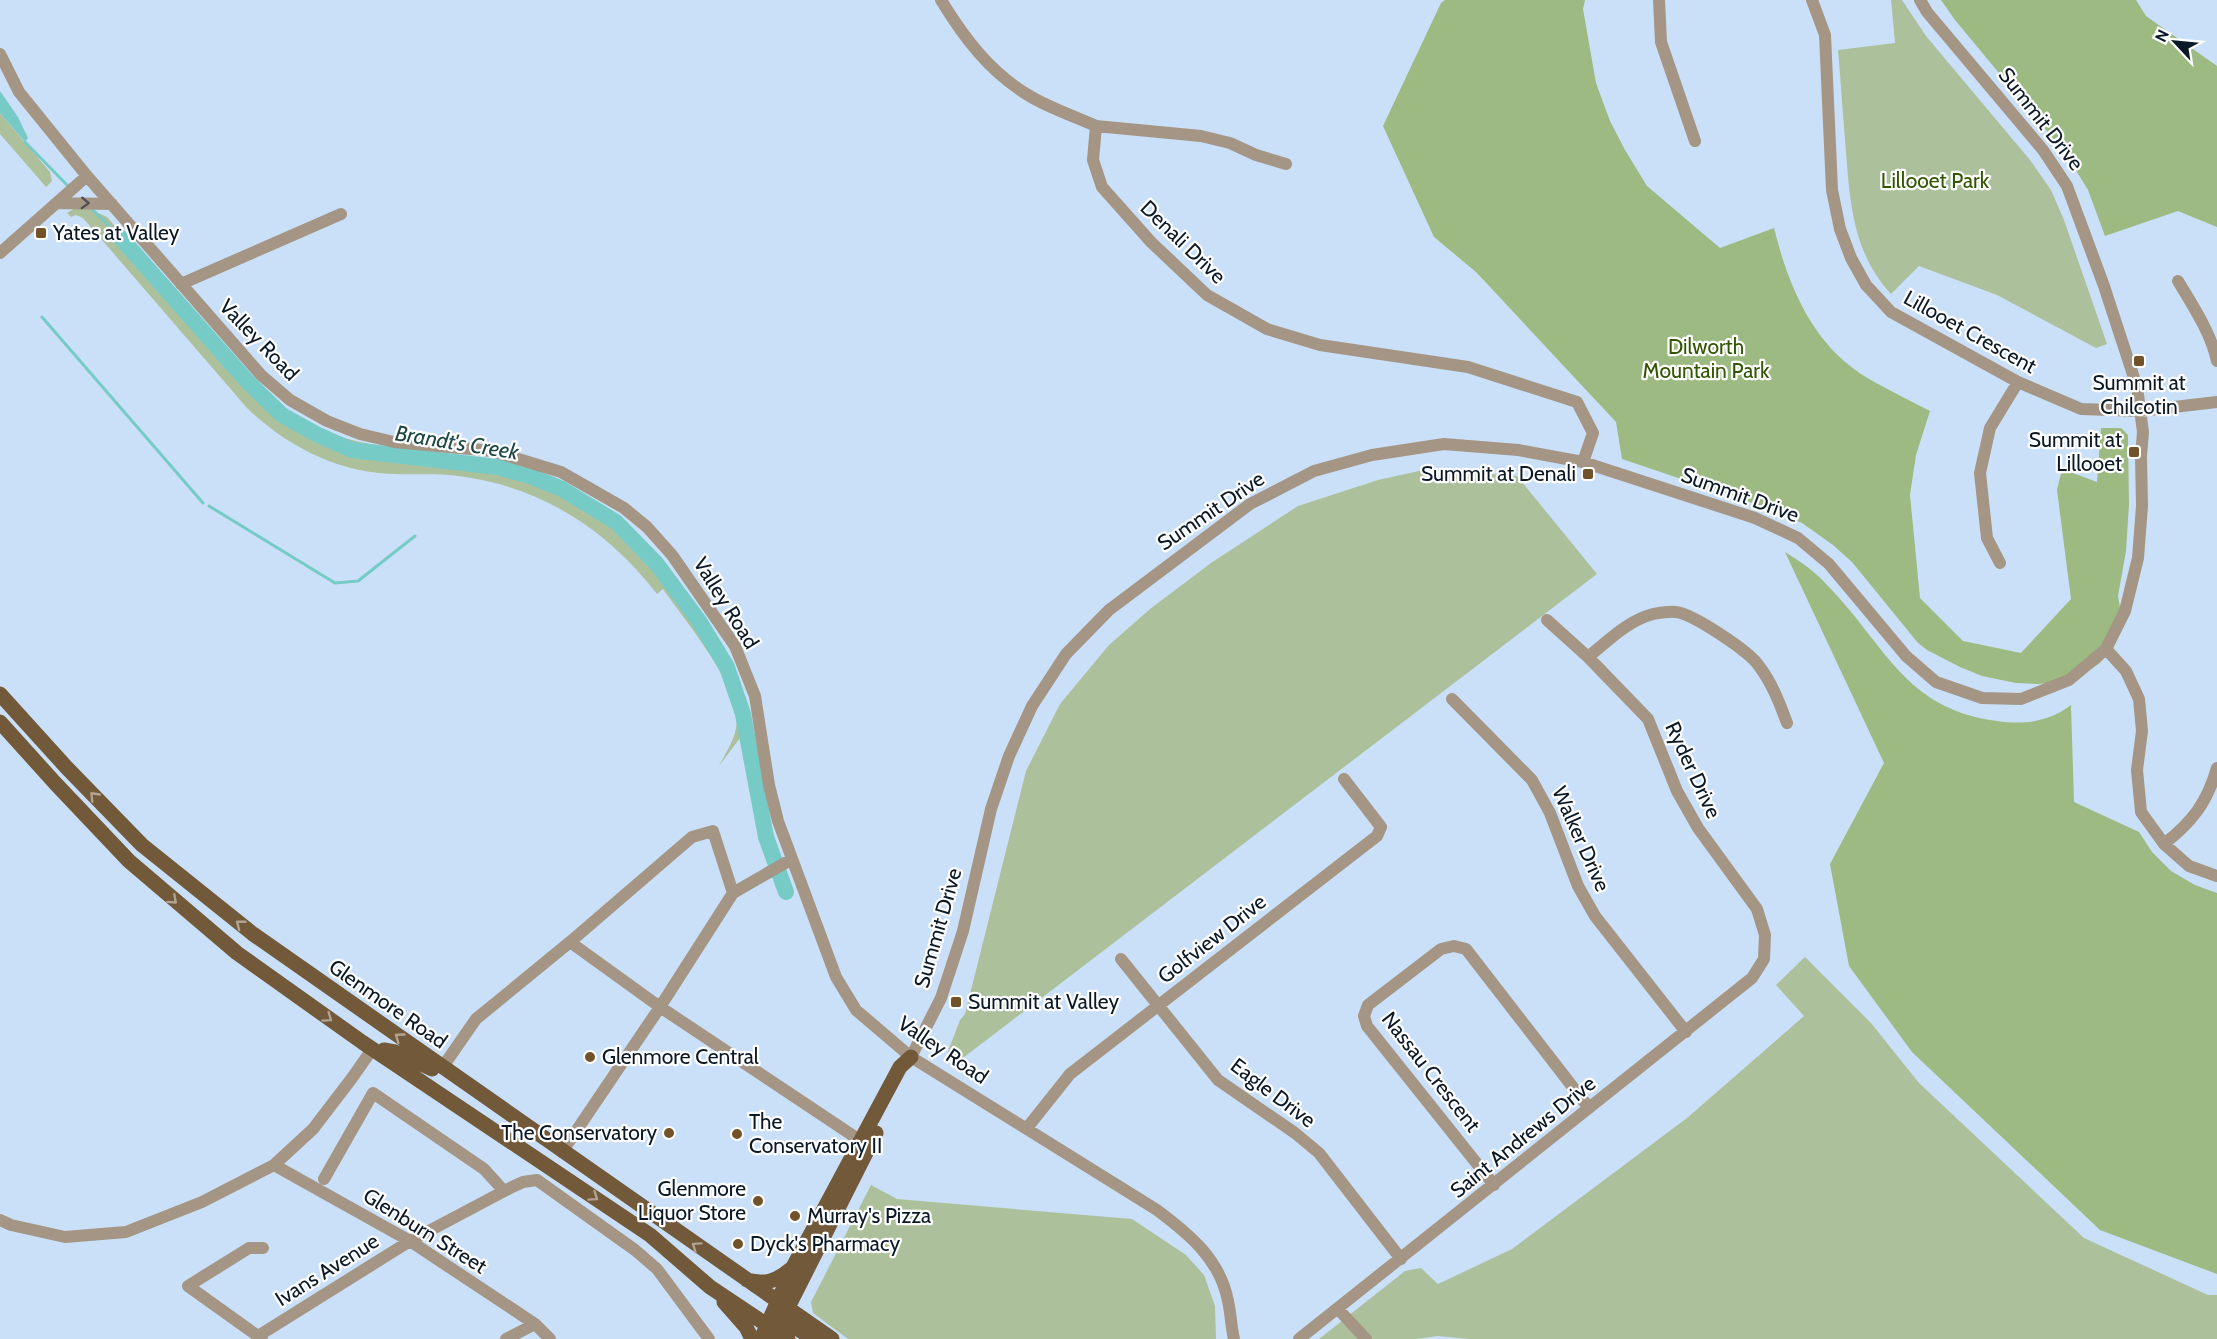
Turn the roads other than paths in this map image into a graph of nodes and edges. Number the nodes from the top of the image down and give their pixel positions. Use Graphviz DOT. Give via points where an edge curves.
graph roads {
  1 [pos="941,0"];
  2 [pos="1659,0"];
  3 [pos="1812,0"];
  4 [pos="1920,0"];
  5 [pos="0,54"];
  6 [pos="1096,126"];
  7 [pos="1695,141"];
  8 [pos="1286,164"];
  9 [pos="87,176"];
  10 [pos="58,203"];
  11 [pos="112,204"];
  12 [pos="341,214"];
  13 [pos="0,253"];
  14 [pos="2178,281"];
  15 [pos="181,284"];
  16 [pos="2217,361"];
  17 [pos="2018,382"];
  18 [pos="2217,402"];
  19 [pos="2140,411"];
  20 [pos="1583,462"];
  21 [pos="2000,563"];
  22 [pos="1547,620"];
  23 [pos="2106,649"];
  24 [pos="1588,657"];
  25 [pos="0,694"];
  26 [pos="1452,699"];
  27 [pos="0,722"];
  28 [pos="1787,723"];
  29 [pos="2217,768"];
  30 [pos="1344,779"];
  31 [pos="2164,844"];
  32 [pos="792,859"];
  33 [pos="2217,876"];
  34 [pos="733,893"];
  35 [pos="570,942"];
  36 [pos="1121,959"];
  37 [pos="1764,959"];
  38 [pos="1159,1005"];
  39 [pos="660,1007"];
  40 [pos="1686,1032"];
  41 [pos="373,1048"];
  42 [pos="910,1057"];
  43 [pos="442,1068"];
  44 [pos="469,1087"];
  45 [pos="1589,1108"];
  46 [pos="1027,1128"];
  47 [pos="861,1141"];
  48 [pos="562,1152"];
  49 [pos="274,1165"];
  50 [pos="324,1179"];
  51 [pos="1494,1185"];
  52 [pos="508,1189"];
  53 [pos="0,1220"];
  54 [pos="650,1235"];
  55 [pos="410,1241"];
  56 [pos="262,1248"];
  57 [pos="1401,1259"];
  58 [pos="798,1270"];
  59 [pos="744,1279"];
  60 [pos="710,1287"];
  61 [pos="1338,1309"];
  62 [pos="806,1320"];
  63 [pos="777,1321"];
  64 [pos="535,1324"];
  65 [pos="260,1338"];
  66 [pos="506,1339"];
  67 [pos="550,1339"];
  68 [pos="710,1339"];
  69 [pos="752,1339"];
  70 [pos="760,1339"];
  71 [pos="813,1339"];
  72 [pos="832,1339"];
  73 [pos="1234,1339"];
  74 [pos="1299,1339"];
  75 [pos="1366,1339"];
  1 -- 6 [label="street" via="989,66 1029,96"];
  2 -- 7 [label="street" via="1661,42"];
  3 -- 17 [label="street, Lillooet Crescent" via="1825,35 1832,190 1840,230 1851,258 1866,285 1891,312"];
  4 -- 19 [label="street, Summit Drive" via="2043,150 2067,186 2137,387"];
  5 -- 9 [label="street, Valley Road" via="19,92"];
  6 -- 8 [label="street" via="1201,136"];
  6 -- 20 [label="street, Denali Drive" via="1093,160 1102,187 1207,296 1267,329 1320,345 1468,367 1577,402 1593,433"];
  9 -- 10 [label="street"];
  9 -- 11 [label="street, Valley Road"];
  10 -- 11 [label="street, one-way"];
  10 -- 13 [label="street"];
  11 -- 15 [label="street, Valley Road"];
  12 -- 15 [label="street"];
  14 -- 16 [label="street"];
  15 -- 32 [label="street, Valley Road" via="261,375 290,400 327,421 394,442 492,451 561,472 624,508 647,527 672,555 735,646 755,696 769,785"];
  17 -- 19 [label="street, Lillooet Crescent" via="2081,410"];
  17 -- 21 [label="street" via="1989,428 1980,473 1987,538"];
  18 -- 19 [label="street, Lillooet Crescent"];
  19 -- 23 [label="street, Summit Drive" via="2142,506 2138,558 2125,611"];
  20 -- 23 [label="street, Summit Drive" via="1755,518 1798,538 1829,564 1906,656 1936,682 1982,698 2021,699 2069,680"];
  20 -- 42 [label="street, Summit Drive" via="1518,450 1444,444 1372,455 1314,471 1250,504 1109,610 1066,654 1032,706 1009,756 991,809 963,932 941,998"];
  22 -- 24 [label="street, Ryder Drive"];
  23 -- 31 [label="street" via="2126,670 2139,699 2142,731 2137,770 2141,812"];
  24 -- 28 [label="street" via="1639,619 1677,612 1713,629 1749,653 1773,690"];
  24 -- 37 [label="street, Ryder Drive" via="1648,719 1677,791 1698,828 1757,909 1765,935"];
  43 -- 25 [label="main road, Glenmore Road, one-way" via="253,934 142,845"];
  26 -- 40 [label="street, Walker Drive" via="1532,780 1595,916"];
  27 -- 41 [label="main road, Glenmore Road, one-way" via="129,861 194,919"];
  29 -- 31 [label="street" via="2203,804 2184,828"];
  30 -- 38 [label="street, Golfview Drive" via="1381,827 1377,836"];
  31 -- 33 [label="street" via="2189,866"];
  32 -- 34 [label="street"];
  32 -- 42 [label="street, Valley Road" via="836,977 856,1010"];
  34 -- 35 [label="street" via="713,831 692,837"];
  34 -- 39 [label="street"];
  35 -- 39 [label="street"];
  35 -- 43 [label="street" via="476,1019"];
  36 -- 38 [label="street, Eagle Drive"];
  37 -- 40 [label="street, Saint Andrews Drive" via="1752,978"];
  38 -- 46 [label="street, Golfview Drive" via="1070,1074"];
  38 -- 57 [label="street, Eagle Drive" via="1218,1080 1318,1153"];
  39 -- 47 [label="street"];
  39 -- 48 [label="street"];
  40 -- 45 [label="street, Saint Andrews Drive"];
  41 -- 44 [label="main road" via="395,1052"];
  41 -- 49 [label="street" via="313,1129"];
  41 -- 54 [label="main road, Glenmore Road, one-way"];
  42 -- 46 [label="street, Valley Road"];
  42 -- 47 [label="main road, Summit Drive" via="900,1067"];
  42 -- 58 [label="main road, Summit Drive" via="909,1071"];
  43 -- 44 [label="main road, Glenmore Road"];
  44 -- 48 [label="main road, Glenmore Road"];
  45 -- 51 [label="street, Saint Andrews Drive"];
  45 -- 51 [label="street, Nassau Crescent" via="1466,949 1441,949 1368,1005 1364,1016 1368,1026"];
  46 -- 73 [label="street, Valley Road" via="1190,1235 1213,1262 1228,1300"];
  47 -- 58 [label="main road, Summit Drive"];
  59 -- 48 [label="main road, Glenmore Road, one-way"];
  49 -- 53 [label="street" via="202,1202 126,1232 65,1237"];
  49 -- 55 [label="street, Glenburn Street"];
  50 -- 52 [label="street" via="373,1093"];
  51 -- 57 [label="street, Saint Andrews Drive"];
  52 -- 55 [label="street, Ivans Avenue"];
  52 -- 68 [label="street, Ivans Avenue" via="537,1180 635,1250 657,1269"];
  54 -- 60 [label="main road, Glenmore Road"];
  54 -- 63 [label="main road"];
  55 -- 64 [label="street, Glenburn Street"];
  55 -- 65 [label="street, Ivans Avenue"];
  56 -- 65 [label="street" via="249,1248 188,1286"];
  57 -- 61 [label="street, Saint Andrews Drive"];
  58 -- 59 [label="main road" via="775,1281"];
  58 -- 62 [label="main road"];
  58 -- 63 [label="main road, Summit Drive"];
  59 -- 63 [label="main road, Glenmore Road"];
  60 -- 63 [label="main road, Glenmore Road"];
  60 -- 69 [label="main road"];
  61 -- 74 [label="street, Saint Andrews Drive"];
  61 -- 75 [label="street"];
  62 -- 63 [label="main road"];
  62 -- 72 [label="main road"];
  63 -- 70 [label="main road, Summit Drive"];
  63 -- 71 [label="main road" via="787,1322"];
  64 -- 66 [label="street"];
  64 -- 67 [label="street, Glenburn Street"];
}
